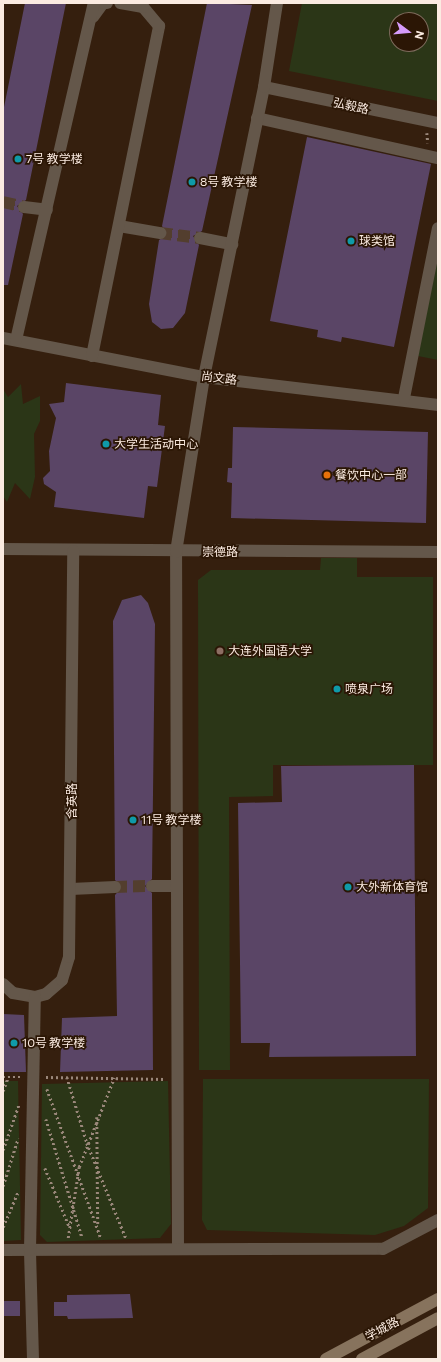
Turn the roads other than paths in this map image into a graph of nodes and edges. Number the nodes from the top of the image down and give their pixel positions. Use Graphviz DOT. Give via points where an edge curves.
graph roads {
  1 [pos="94,3"];
  2 [pos="107,3"];
  3 [pos="120,3"];
  4 [pos="277,3"];
  5 [pos="91,19"];
  6 [pos="264,87"];
  7 [pos="257,118"];
  8 [pos="438,123"];
  9 [pos="434,156"];
  10 [pos="24,206"];
  11 [pos="47,210"];
  12 [pos="119,226"];
  13 [pos="438,228"];
  14 [pos="160,233"];
  15 [pos="200,238"];
  16 [pos="232,244"];
  17 [pos="3,338"];
  18 [pos="16,340"];
  19 [pos="92,356"];
  20 [pos="204,377"];
  21 [pos="404,398"];
  22 [pos="438,405"];
  23 [pos="3,549"];
  24 [pos="73,551"];
  25 [pos="176,552"];
  26 [pos="438,552"];
  27 [pos="152,886"];
  28 [pos="177,886"];
  29 [pos="115,887"];
  30 [pos="71,889"];
  31 [pos="3,984"];
  32 [pos="35,997"];
  33 [pos="438,1220"];
  34 [pos="178,1247"];
  35 [pos="3,1250"];
  36 [pos="30,1250"];
  37 [pos="438,1299"];
  38 [pos="438,1318"];
  39 [pos="33,1359"];
  40 [pos="326,1359"];
  41 [pos="362,1359"];
  1 -- 5 [label="street"];
  2 -- 5 [label="street" via="103,3"];
  3 -- 12 [label="street" via="143,7 159,26"];
  4 -- 6 [label="street"];
  5 -- 11 [label="street"];
  6 -- 7 [label="street"];
  6 -- 8 [label="street, 弘毅路"];
  7 -- 9 [label="street"];
  7 -- 16 [label="street"];
  10 -- 11 [label="street"];
  11 -- 18 [label="street"];
  12 -- 14 [label="street"];
  12 -- 19 [label="street"];
  13 -- 21 [label="street"];
  15 -- 16 [label="street"];
  16 -- 20 [label="street"];
  17 -- 18 [label="street, 尚文路"];
  18 -- 19 [label="street, 尚文路"];
  19 -- 20 [label="street, 尚文路"];
  20 -- 21 [label="street, 尚文路"];
  20 -- 25 [label="street"];
  21 -- 22 [label="street, 尚文路"];
  23 -- 24 [label="street, 崇德路"];
  24 -- 25 [label="street, 崇德路"];
  24 -- 30 [label="street, 含英路"];
  25 -- 26 [label="street, 崇德路"];
  25 -- 28 [label="street"];
  27 -- 28 [label="street"];
  28 -- 34 [label="street"];
  29 -- 30 [label="street"];
  30 -- 32 [label="street, 含英路" via="69,957 62,980 46,994"];
  31 -- 32 [label="street" via="13,993"];
  32 -- 36 [label="street" via="38,1077"];
  33 -- 34 [label="street" via="383,1249"];
  34 -- 36 [label="street"];
  35 -- 36 [label="street"];
  36 -- 39 [label="street"];
  37 -- 40 [label="main road, 学城路"];
  38 -- 41 [label="main road, 学城路"];
}
